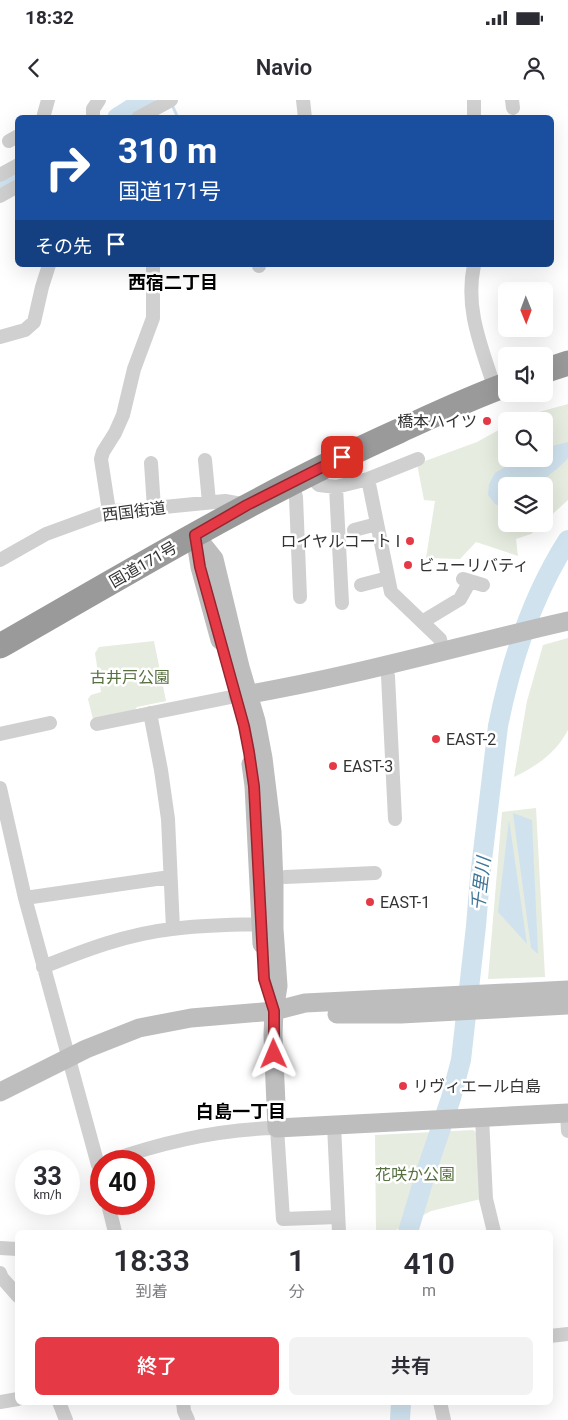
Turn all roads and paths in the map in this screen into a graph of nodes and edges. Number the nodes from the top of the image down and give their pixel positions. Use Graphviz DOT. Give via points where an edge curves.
graph roads {
  1 [pos="48,100"];
  2 [pos="98,100"];
  3 [pos="171,100"];
  4 [pos="303,100"];
  5 [pos="474,100"];
  6 [pos="44,115"];
  7 [pos="93,115"];
  8 [pos="144,115"];
  9 [pos="305,115"];
  10 [pos="474,115"];
  11 [pos="15,167"];
  12 [pos="0,175"];
  13 [pos="15,188"];
  14 [pos="0,196"];
  15 [pos="48,267"];
  16 [pos="153,267"];
  17 [pos="474,267"];
  18 [pos="0,338"];
  19 [pos="568,363"];
  20 [pos="553,368"];
  21 [pos="498,385"];
  22 [pos="498,388"];
  23 [pos="418,459"];
  24 [pos="204,460"];
  25 [pos="151,463"];
  26 [pos="300,478"];
  27 [pos="368,478"];
  28 [pos="336,487"];
  29 [pos="209,502"];
  30 [pos="247,505"];
  31 [pos="154,508"];
  32 [pos="109,511"];
  33 [pos="377,524"];
  34 [pos="354,530"];
  35 [pos="195,535"];
  36 [pos="0,560"];
  37 [pos="388,578"];
  38 [pos="472,582"];
  39 [pos="361,585"];
  40 [pos="300,598"];
  41 [pos="342,603"];
  42 [pos="568,621"];
  43 [pos="422,622"];
  44 [pos="0,646"];
  45 [pos="442,651"];
  46 [pos="388,676"];
  47 [pos="242,695"];
  48 [pos="150,713"];
  49 [pos="50,723"];
  50 [pos="97,724"];
  51 [pos="0,734"];
  52 [pos="0,788"];
  53 [pos="395,819"];
  54 [pos="375,873"];
  55 [pos="170,877"];
  56 [pos="285,877"];
  57 [pos="25,898"];
  58 [pos="261,924"];
  59 [pos="173,928"];
  60 [pos="43,967"];
  61 [pos="568,990"];
  62 [pos="483,1001"];
  63 [pos="568,1005"];
  64 [pos="274,1011"];
  65 [pos="68,1057"];
  66 [pos="0,1092"];
  67 [pos="482,1117"];
  68 [pos="568,1119"];
  69 [pos="334,1125"];
  70 [pos="277,1128"];
  71 [pos="97,1150"];
  72 [pos="142,1150"];
  73 [pos="111,1215"];
  74 [pos="338,1217"];
  75 [pos="114,1230"];
  76 [pos="339,1230"];
  77 [pos="494,1230"];
  78 [pos="0,1248"];
  79 [pos="15,1249"];
  80 [pos="0,1273"];
  81 [pos="15,1293"];
  82 [pos="568,1334"];
  83 [pos="553,1336"];
  84 [pos="15,1400"];
  85 [pos="0,1402"];
  86 [pos="60,1405"];
  87 [pos="183,1405"];
  88 [pos="441,1405"];
  89 [pos="66,1420"];
  90 [pos="188,1420"];
  91 [pos="444,1420"];
  1 -- 6 [label="street"];
  2 -- 7 [label="street"];
  3 -- 8 [label="street"];
  4 -- 9 [label="street"];
  5 -- 10 [label="street"];
  11 -- 12 [label="street"];
  13 -- 14 [label="street"];
  15 -- 18 [label="street" via="34,322 25,330"];
  16 -- 32 [label="street" via="151,323 134,370 123,415 102,456"];
  17 -- 21 [label="street" via="471,282 474,326 493,383"];
  19 -- 20 [label="highway"];
  22 -- 26 [label="highway, 国道171号"];
  23 -- 27 [label="street"];
  24 -- 29 [label="street"];
  25 -- 31 [label="street"];
  26 -- 28 [label="street"];
  26 -- 30 [label="highway, 国道171号"];
  26 -- 40 [label="street" via="296,497"];
  27 -- 28 [label="street"];
  27 -- 33 [label="street"];
  28 -- 41 [label="street"];
  29 -- 30 [label="street, 西国街道"];
  29 -- 31 [label="street, 西国街道"];
  30 -- 35 [label="highway, 国道171号"];
  31 -- 32 [label="street, 西国街道"];
  32 -- 36 [label="street, 西国街道" via="46,534"];
  33 -- 34 [label="street"];
  33 -- 37 [label="street"];
  35 -- 44 [label="highway, 国道171号"];
  35 -- 47 [label="street" via="200,567"];
  37 -- 39 [label="street"];
  37 -- 43 [label="street" via="391,592"];
  38 -- 43 [label="street" via="460,599"];
  42 -- 45 [label="street"];
  43 -- 45 [label="street" via="440,639"];
  45 -- 47 [label="street"];
  46 -- 53 [label="street"];
  47 -- 48 [label="street"];
  47 -- 58 [label="street" via="253,777"];
  47 -- 64 [label="street" via="260,741 272,832 278,986"];
  48 -- 50 [label="street"];
  48 -- 55 [label="street" via="168,819"];
  49 -- 51 [label="street"];
  52 -- 57 [label="street"];
  54 -- 56 [label="street"];
  55 -- 57 [label="street"];
  55 -- 59 [label="street"];
  57 -- 60 [label="street"];
  58 -- 59 [label="street"];
  58 -- 64 [label="street" via="264,979"];
  59 -- 60 [label="street" via="88,949"];
  60 -- 65 [label="street"];
  61 -- 62 [label="street"];
  62 -- 63 [label="street"];
  62 -- 64 [label="street" via="305,1004"];
  64 -- 65 [label="street" via="191,1018 148,1026"];
  64 -- 70 [label="street"];
  65 -- 66 [label="street"];
  65 -- 71 [label="street"];
  67 -- 68 [label="street"];
  67 -- 69 [label="street"];
  67 -- 77 [label="street" via="486,1199"];
  69 -- 70 [label="street"];
  69 -- 74 [label="street"];
  70 -- 72 [label="street" via="185,1139"];
  70 -- 74 [label="street" via="282,1219"];
  73 -- 75 [label="street"];
  74 -- 76 [label="street"];
  78 -- 79 [label="street"];
  80 -- 81 [label="street"];
  82 -- 83 [label="street"];
  84 -- 85 [label="street"];
  86 -- 89 [label="street"];
  87 -- 90 [label="street"];
  88 -- 91 [label="street"];
}
